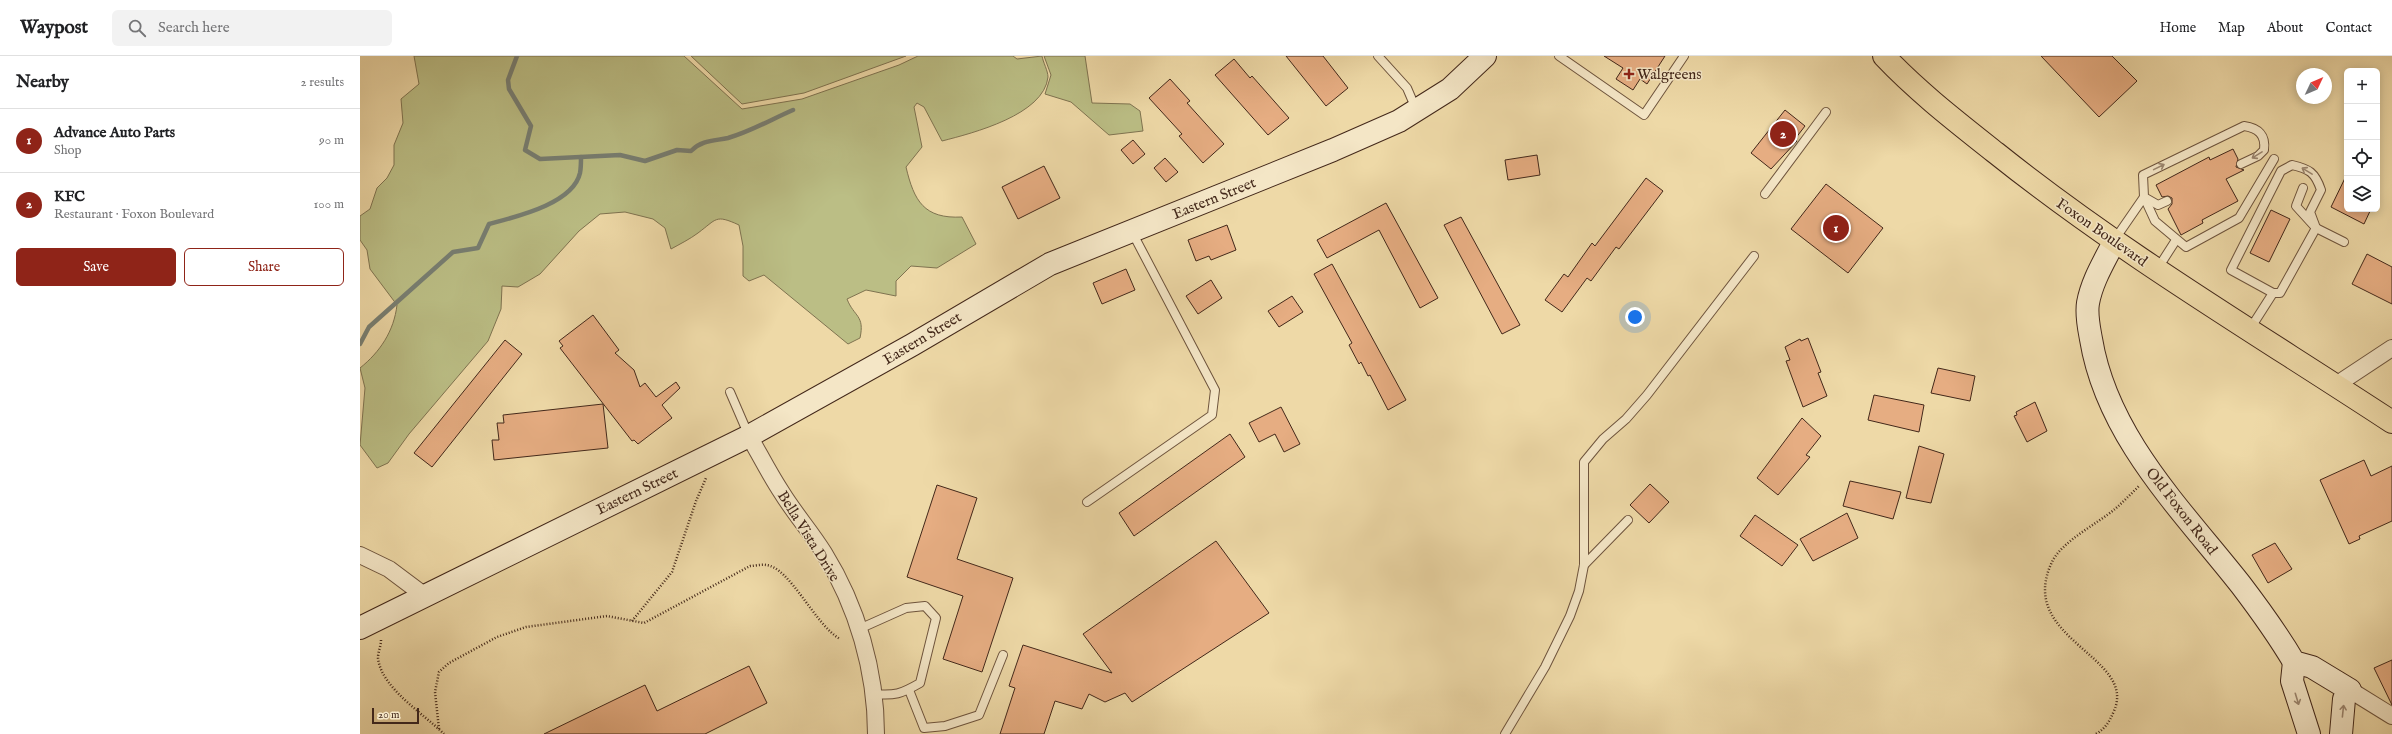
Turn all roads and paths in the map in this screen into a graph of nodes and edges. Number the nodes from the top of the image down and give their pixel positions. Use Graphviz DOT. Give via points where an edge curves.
graph roads {
  1 [pos="1378,56"];
  2 [pos="1485,56"];
  3 [pos="1559,56"];
  4 [pos="1684,56"];
  5 [pos="1884,56"];
  6 [pos="1418,111"];
  7 [pos="1826,112"];
  8 [pos="2274,159"];
  9 [pos="2240,164"];
  10 [pos="2304,188"];
  11 [pos="1765,194"];
  12 [pos="2144,197"];
  13 [pos="2167,201"];
  14 [pos="2316,228"];
  15 [pos="1132,231"];
  16 [pos="2176,240"];
  17 [pos="2114,242"];
  18 [pos="2344,242"];
  19 [pos="1754,256"];
  20 [pos="2157,270"];
  21 [pos="2273,293"];
  22 [pos="2249,330"];
  23 [pos="2392,348"];
  24 [pos="2336,385"];
  25 [pos="730,392"];
  26 [pos="2392,422"];
  27 [pos="749,436"];
  28 [pos="2151,472"];
  29 [pos="706,478"];
  30 [pos="1087,502"];
  31 [pos="1628,520"];
  32 [pos="360,555"];
  33 [pos="1584,565"];
  34 [pos="424,596"];
  35 [pos="632,621"];
  36 [pos="360,628"];
  37 [pos="859,629"];
  38 [pos="840,639"];
  39 [pos="381,640"];
  40 [pos="1003,655"];
  41 [pos="2294,662"];
  42 [pos="909,690"];
  43 [pos="2350,690"];
  44 [pos="873,694"];
  45 [pos="2392,716"];
  46 [pos="2106,728"];
  47 [pos="439,729"];
  48 [pos="444,734"];
  49 [pos="876,734"];
  50 [pos="1505,734"];
  51 [pos="2096,734"];
  52 [pos="2103,734"];
  53 [pos="2310,734"];
  54 [pos="2341,734"];
  1 -- 6 [label="lane" via="1407,88"];
  2 -- 6 [label="street, Eastern Street" via="1450,89"];
  3 -- 4 [label="lane" via="1644,115"];
  5 -- 17 [label="main road, Foxon Boulevard" via="1934,104"];
  6 -- 15 [label="street, Eastern Street" via="1333,150"];
  7 -- 11 [label="lane"];
  8 -- 16 [label="lane" via="2240,218 2186,246"];
  12 -- 9 [label="lane, one-way" via="2143,175 2244,126 2254,127 2262,134 2264,150 2258,156"];
  10 -- 14 [label="lane" via="2296,206"];
  12 -- 13 [label="lane" via="2158,205"];
  12 -- 16 [label="lane" via="2155,221"];
  12 -- 17 [label="lane"];
  14 -- 18 [label="lane"];
  14 -- 21 [label="lane" via="2280,293"];
  14 -- 21 [label="lane, one-way" via="2310,212 2320,190 2316,177 2306,168 2292,165 2281,171 2231,270"];
  15 -- 27 [label="street, Eastern Street" via="1050,264"];
  15 -- 30 [label="lane" via="1215,390 1212,415"];
  16 -- 20 [label="lane"];
  17 -- 20 [label="main road, Foxon Boulevard"];
  17 -- 28 [label="street, Old Foxon Road" via="2094,280 2088,304 2090,336 2094,356 2114,410"];
  19 -- 33 [label="lane" via="1647,395 1584,462"];
  20 -- 22 [label="main road, Foxon Boulevard"];
  21 -- 22 [label="lane"];
  22 -- 24 [label="main road, Foxon Boulevard"];
  23 -- 24 [label="street"];
  24 -- 26 [label="main road, Foxon Boulevard"];
  25 -- 27 [label="lane"];
  27 -- 34 [label="street, Eastern Street"];
  27 -- 37 [label="street, Bella Vista Drive" via="783,495 825,555"];
  28 -- 41 [label="street, Old Foxon Road" via="2259,609"];
  28 -- 46 [label="path" via="2115,509 2066,545 2053,561 2044,589 2050,611 2066,636 2101,665 2115,681 2117,704"];
  29 -- 35 [label="path" via="672,572"];
  31 -- 33 [label="lane"];
  32 -- 34 [label="street" via="389,569"];
  33 -- 50 [label="lane" via="1579,591 1570,616 1545,667"];
  34 -- 36 [label="street, Eastern Street"];
  35 -- 38 [label="path" via="644,623 750,566 767,564 781,572 821,623"];
  35 -- 47 [label="path" via="608,616 526,627 497,637 449,663 439,672 436,680"];
  37 -- 42 [label="lane" via="906,608 926,606 936,618 920,683"];
  37 -- 44 [label="street, Bella Vista Drive" via="870,669"];
  39 -- 47 [label="path" via="378,656 381,669 396,690"];
  40 -- 42 [label="lane" via="979,715 945,726 924,728"];
  41 -- 43 [label="street" via="2312,667"];
  41 -- 53 [label="street, one-way" via="2292,682"];
  42 -- 44 [label="lane" via="892,696"];
  43 -- 45 [label="street"];
  54 -- 43 [label="street, one-way" via="2344,699"];
  44 -- 49 [label="street, Bella Vista Drive"];
  46 -- 51 [label="path"];
  46 -- 52 [label="path"];
  47 -- 48 [label="path"];
}
